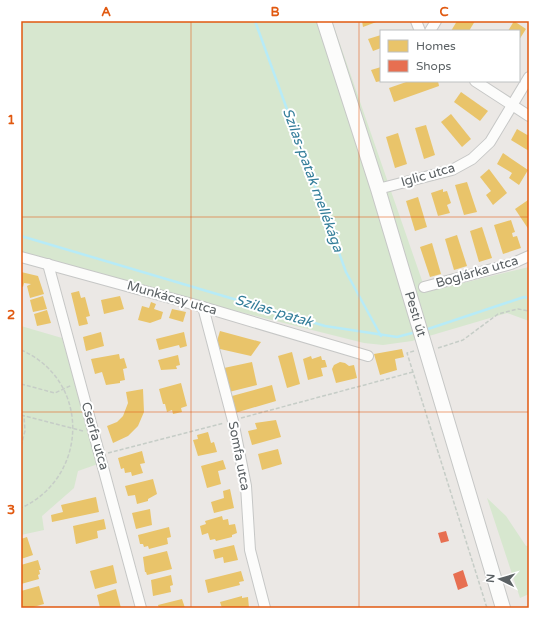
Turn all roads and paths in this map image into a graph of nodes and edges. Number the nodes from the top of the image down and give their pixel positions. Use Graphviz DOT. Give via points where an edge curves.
graph roads {
  1 [pos="324,21"];
  2 [pos="436,21"];
  3 [pos="431,30"];
  4 [pos="529,77"];
  5 [pos="477,82"];
  6 [pos="512,105"];
  7 [pos="529,116"];
  8 [pos="378,189"];
  9 [pos="529,256"];
  10 [pos="21,258"];
  11 [pos="48,264"];
  12 [pos="424,288"];
  13 [pos="203,307"];
  14 [pos="529,311"];
  15 [pos="426,346"];
  16 [pos="21,350"];
  17 [pos="368,356"];
  18 [pos="413,372"];
  19 [pos="79,381"];
  20 [pos="21,384"];
  21 [pos="64,389"];
  22 [pos="22,415"];
  23 [pos="233,420"];
  24 [pos="73,428"];
  25 [pos="21,446"];
  26 [pos="100,455"];
  27 [pos="21,508"];
  28 [pos="141,608"];
  29 [pos="265,608"];
  30 [pos="486,608"];
  31 [pos="503,608"];
  1 -- 8 [label="main road, Pesti út"];
  2 -- 3 [label="street"];
  4 -- 6 [label="street, Iglic utca"];
  5 -- 6 [label="street"];
  6 -- 7 [label="street"];
  6 -- 8 [label="street, Iglic utca" via="490,142 472,159 452,170"];
  8 -- 15 [label="main road, Pesti út"];
  9 -- 12 [label="street, Boglárka utca" via="511,264"];
  10 -- 11 [label="street, Munkácsy utca"];
  11 -- 13 [label="street, Munkácsy utca"];
  11 -- 19 [label="street, Cserfa utca"];
  13 -- 17 [label="street, Munkácsy utca"];
  13 -- 23 [label="street, Somfa utca"];
  14 -- 15 [label="path" via="518,309 498,314 463,340 431,350"];
  15 -- 18 [label="path" via="407,353"];
  15 -- 31 [label="main road, Pesti út"];
  16 -- 21 [label="path" via="32,354 50,370"];
  18 -- 23 [label="path"];
  18 -- 30 [label="path"];
  19 -- 21 [label="path"];
  19 -- 26 [label="street, Cserfa utca"];
  20 -- 21 [label="path" via="55,393"];
  21 -- 24 [label="path" via="71,408"];
  22 -- 24 [label="path"];
  22 -- 25 [label="path" via="25,431"];
  23 -- 26 [label="path"];
  23 -- 29 [label="street, Somfa utca" via="246,486 250,550"];
  24 -- 27 [label="path" via="72,446 57,479 45,493"];
  26 -- 28 [label="street, Cserfa utca"];
}
